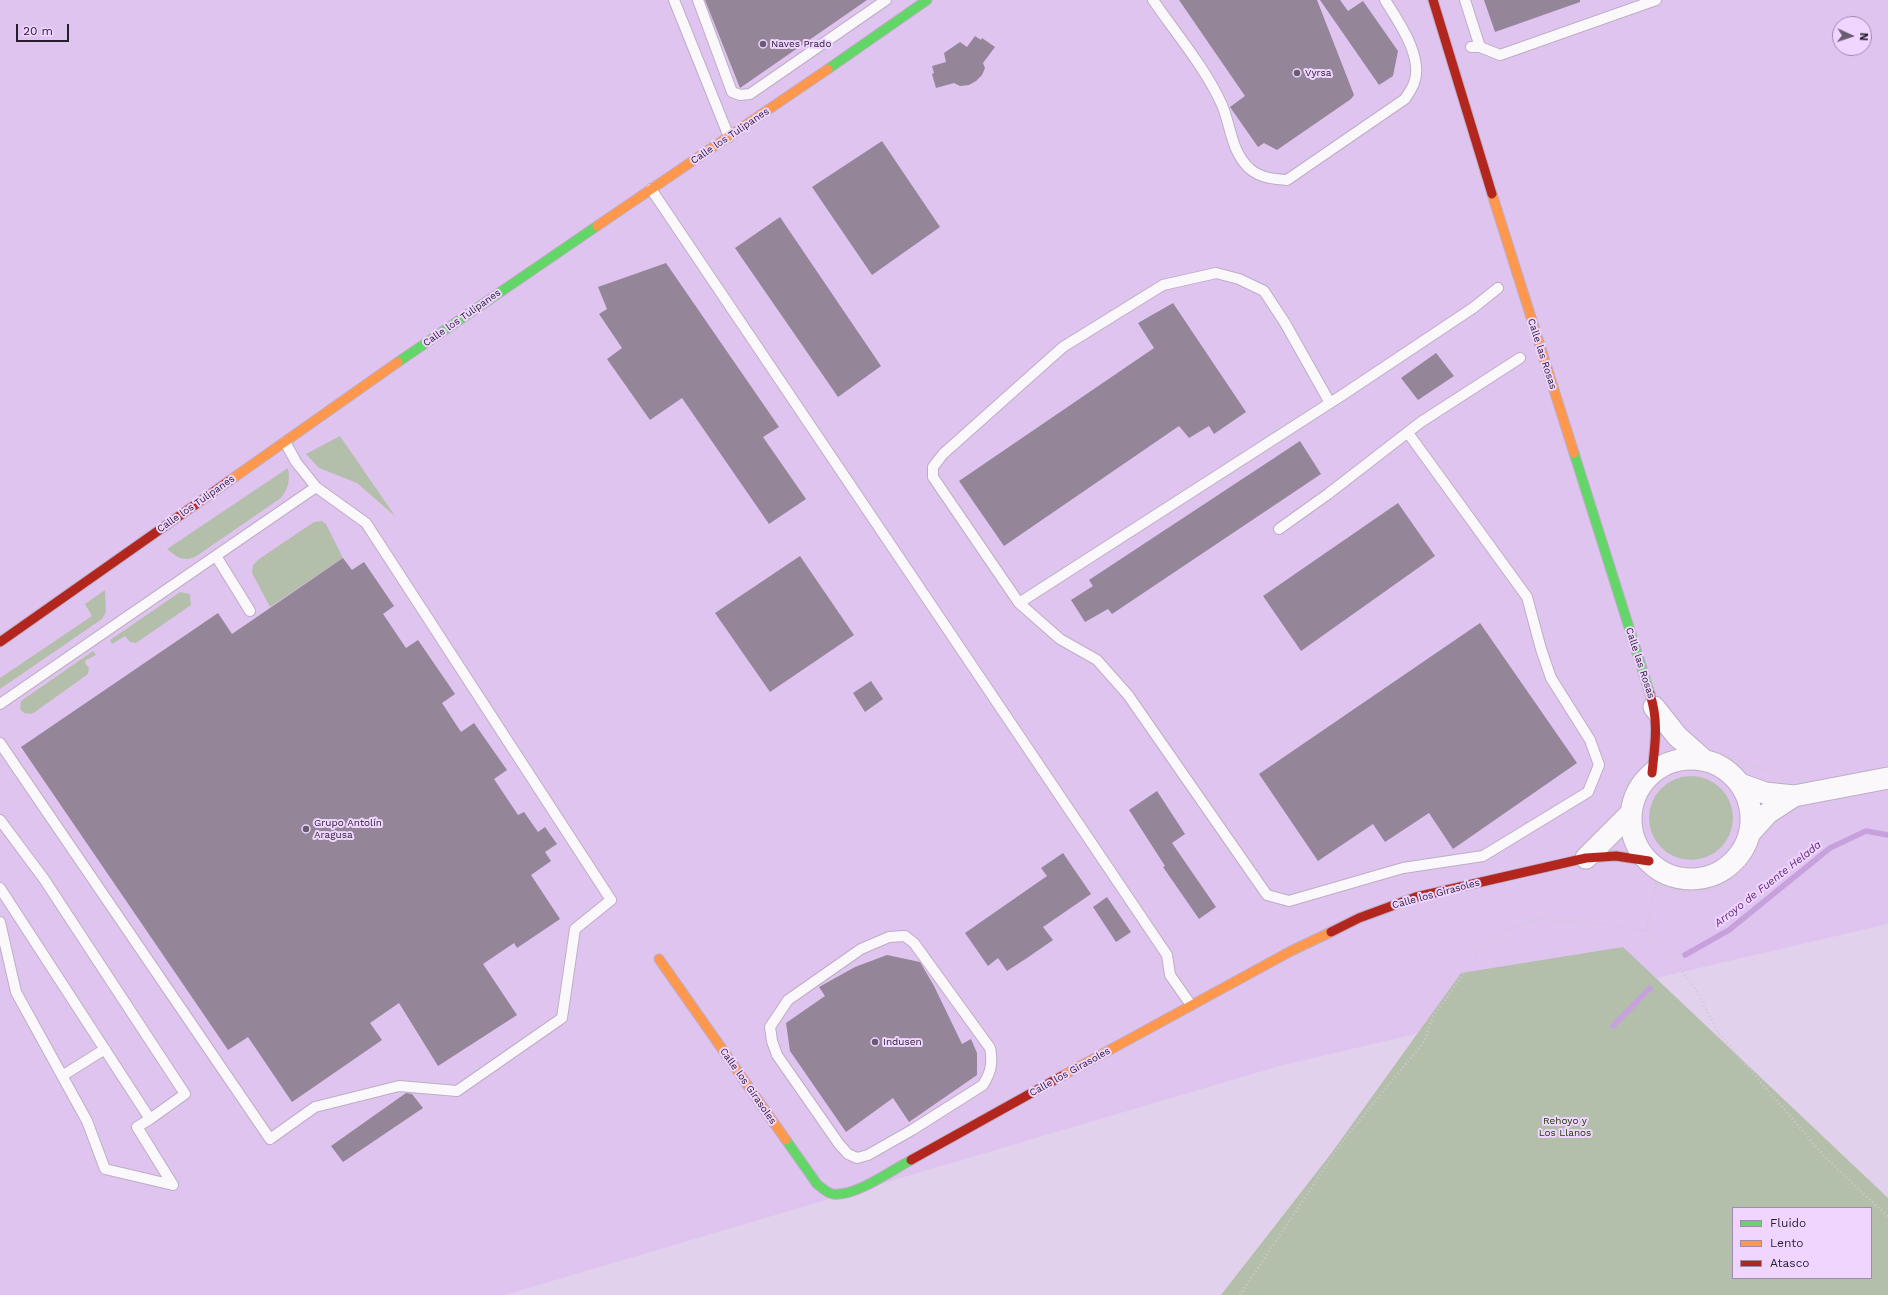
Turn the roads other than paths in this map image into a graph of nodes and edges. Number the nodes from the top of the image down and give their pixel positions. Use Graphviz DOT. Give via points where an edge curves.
graph roads {
  1 [pos="674,0"];
  2 [pos="698,0"];
  3 [pos="886,0"];
  4 [pos="927,0"];
  5 [pos="1153,0"];
  6 [pos="1385,0"];
  7 [pos="1433,0"];
  8 [pos="1465,0"];
  9 [pos="1656,0"];
  10 [pos="729,137"];
  11 [pos="652,189"];
  12 [pos="1498,288"];
  13 [pos="1520,358"];
  14 [pos="1330,403"];
  15 [pos="1408,433"];
  16 [pos="285,442"];
  17 [pos="316,487"];
  18 [pos="1279,529"];
  19 [pos="216,556"];
  20 [pos="1019,603"];
  21 [pos="250,611"];
  22 [pos="0,642"];
  23 [pos="0,704"];
  24 [pos="1654,707"];
  25 [pos="0,743"];
  26 [pos="1711,756"];
  27 [pos="1642,773"];
  28 [pos="1888,778"];
  29 [pos="1740,784"];
  30 [pos="1794,796"];
  31 [pos="1626,806"];
  32 [pos="0,820"];
  33 [pos="1752,842"];
  34 [pos="1586,858"];
  35 [pos="1653,874"];
  36 [pos="0,888"];
  37 [pos="0,922"];
  38 [pos="659,959"];
  39 [pos="1191,1005"];
  40 [pos="105,1049"];
  41 [pos="62,1076"];
  42 [pos="150,1118"];
  43 [pos="870,1159"];
  1 -- 10 [label="lane"];
  2 -- 3 [label="lane" via="732,92 740,96 750,94"];
  4 -- 10 [label="street, Calle los Tulipanes"];
  5 -- 6 [label="lane" via="1208,80 1222,105 1236,150 1250,168 1268,179 1287,180 1405,99 1415,82 1415,64 1409,39"];
  7 -- 24 [label="street, Calle las Rosas"];
  8 -- 9 [label="lane" via="1476,47 1500,55"];
  10 -- 11 [label="street, Calle los Tulipanes"];
  11 -- 16 [label="street, Calle los Tulipanes"];
  11 -- 39 [label="lane" via="1167,955 1170,975"];
  12 -- 14 [label="lane" via="1473,308"];
  13 -- 15 [label="lane"];
  14 -- 20 [label="lane"];
  14 -- 20 [label="lane" via="1264,291 1239,278 1216,273 1163,285 1063,347 943,454 933,466 933,477"];
  15 -- 18 [label="lane"];
  15 -- 20 [label="lane" via="1528,597 1551,678 1590,740 1599,765 1588,792 1483,856 1403,868 1289,901 1267,895 1128,694 1097,660 1060,639"];
  16 -- 17 [label="lane" via="296,462"];
  16 -- 22 [label="street, Calle los Tulipanes"];
  17 -- 19 [label="lane"];
  17 -- 25 [label="lane" via="366,523 611,900 575,929 562,1018 457,1091 399,1086 315,1107 270,1139"];
  19 -- 21 [label="lane"];
  19 -- 23 [label="lane"];
  24 -- 26 [label="street, Calle las Rosas" via="1678,736"];
  24 -- 27 [label="street, Calle las Rosas" via="1657,731"];
  26 -- 27 [label="street" via="1686,759"];
  26 -- 29 [label="street"];
  27 -- 31 [label="street" via="1642,785 1635,798"];
  28 -- 30 [label="street"];
  29 -- 30 [label="street" via="1765,793"];
  29 -- 33 [label="street" via="1750,808"];
  30 -- 33 [label="street" via="1768,813"];
  31 -- 34 [label="street"];
  31 -- 35 [label="street" via="1638,847"];
  32 -- 42 [label="lane" via="44,879 185,1094"];
  33 -- 35 [label="street" via="1730,866 1713,875 1695,879"];
  34 -- 35 [label="street, Calle los Girasoles" via="1616,856"];
  34 -- 39 [label="street, Calle los Girasoles" via="1423,895 1387,907 1291,951"];
  36 -- 40 [label="lane"];
  37 -- 41 [label="lane" via="16,992"];
  38 -- 39 [label="street, Calle los Girasoles" via="817,1184 823,1191 840,1195 862,1187"];
  40 -- 41 [label="lane"];
  40 -- 42 [label="lane"];
  41 -- 42 [label="lane" via="87,1121 105,1169 173,1186 137,1127"];
  43 -- 43 [label="lane" via="848,1154 839,1144 778,1055 770,1027 788,1000 861,949 889,937 905,936 914,944 990,1048 990,1074 983,1085"];
}
